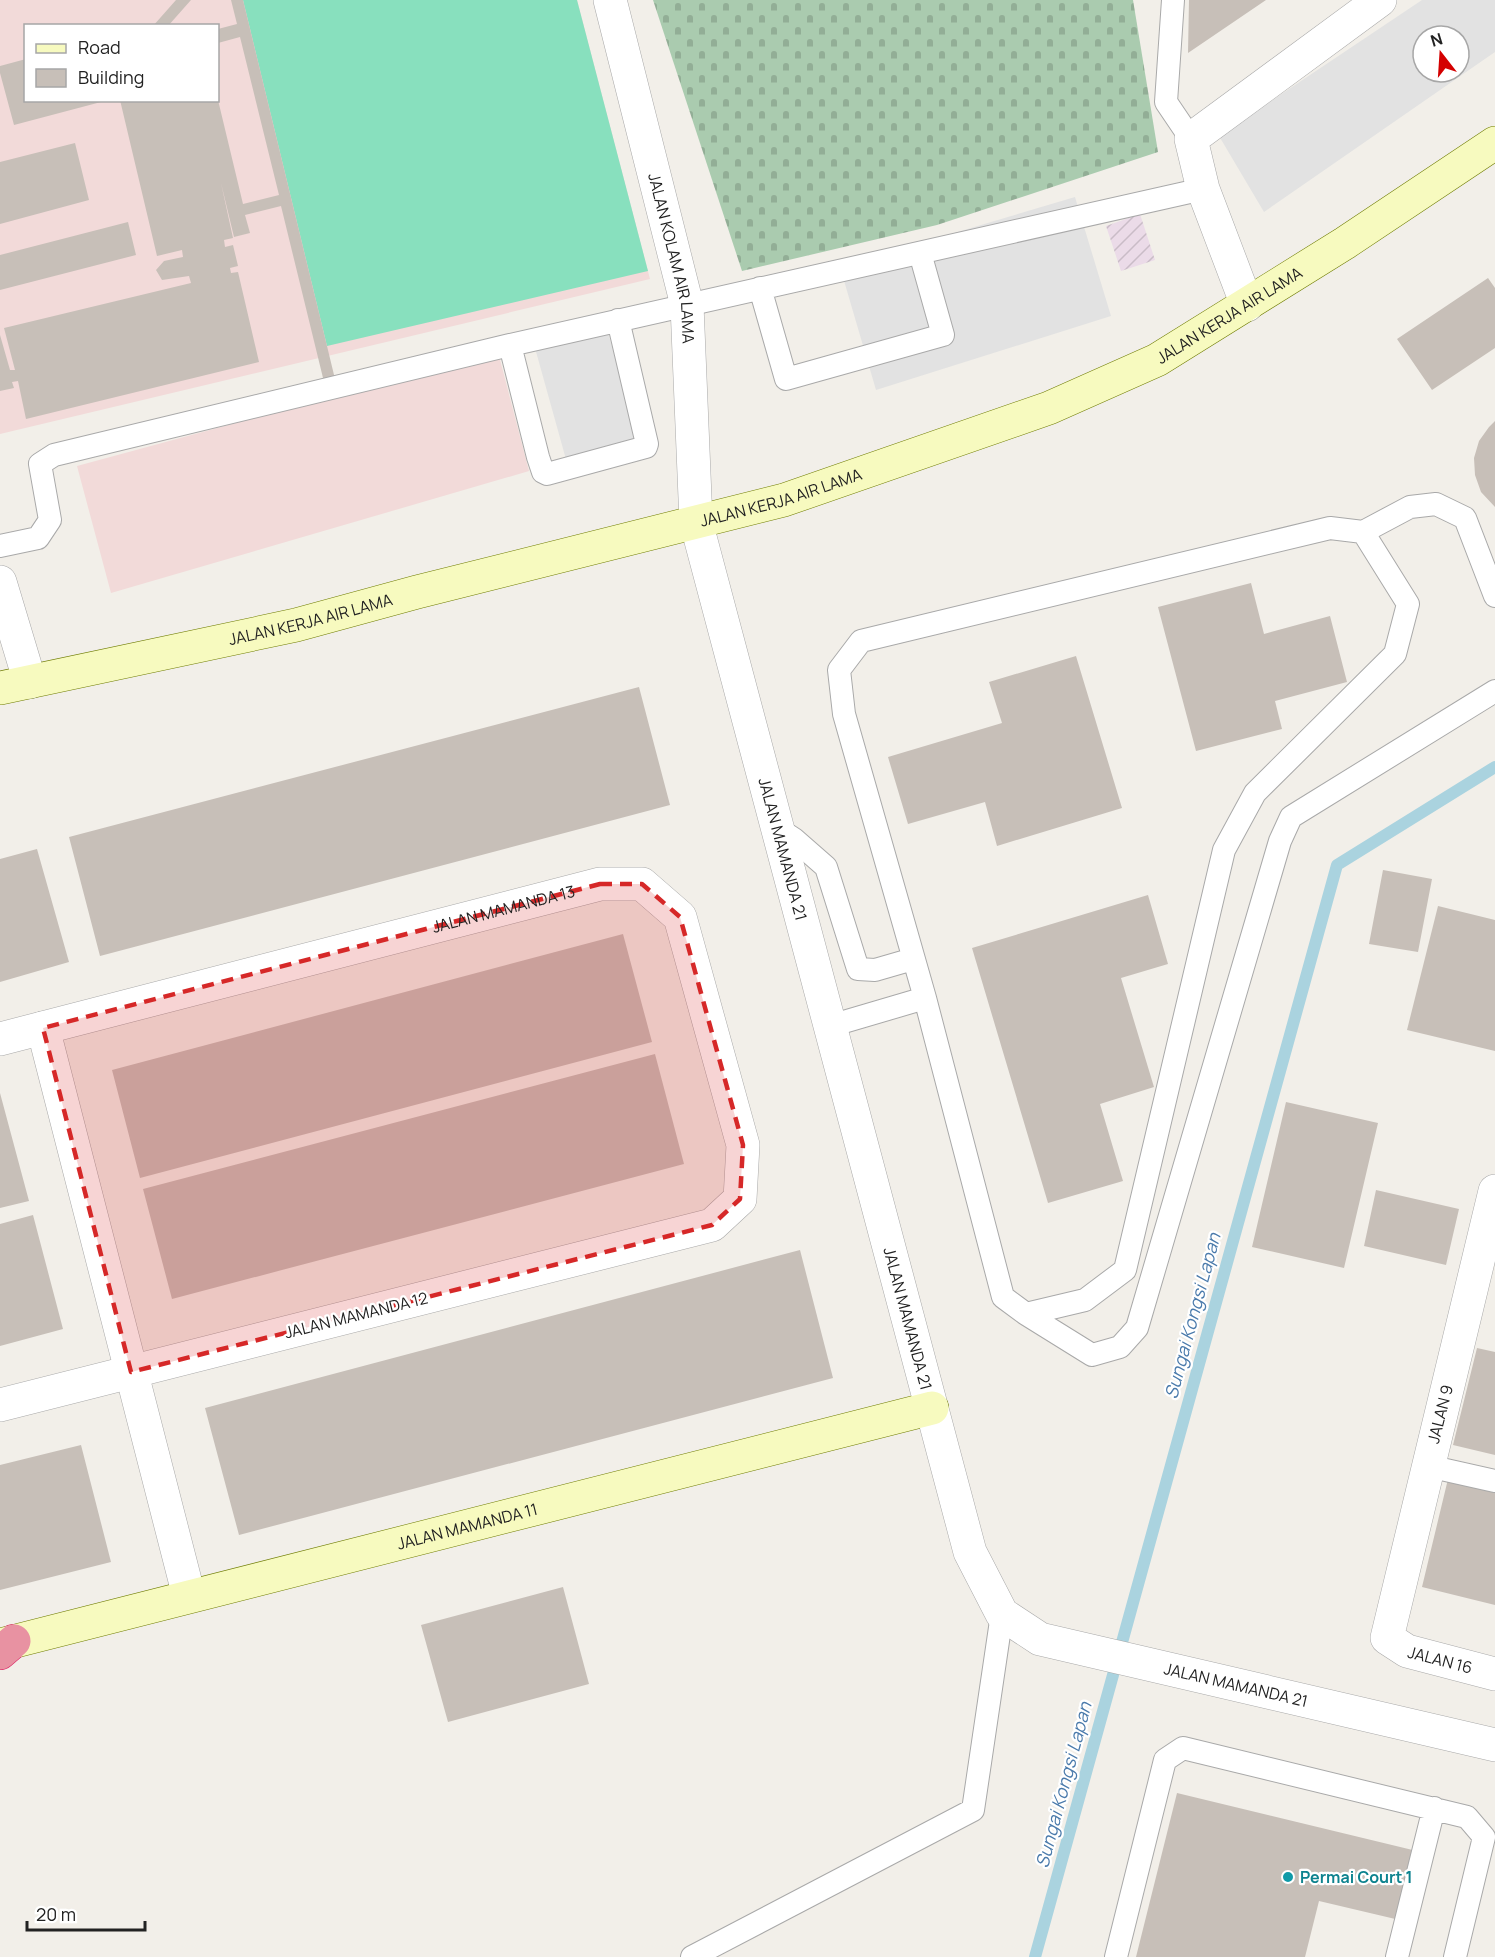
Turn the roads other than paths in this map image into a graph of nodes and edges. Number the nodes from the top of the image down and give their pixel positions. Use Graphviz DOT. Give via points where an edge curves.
graph roads {
  1 [pos="610,0"];
  2 [pos="1173,0"];
  3 [pos="1380,0"];
  4 [pos="1191,139"];
  5 [pos="1495,143"];
  6 [pos="1203,189"];
  7 [pos="920,253"];
  8 [pos="760,288"];
  9 [pos="687,305"];
  10 [pos="1247,305"];
  11 [pos="618,320"];
  12 [pos="510,345"];
  13 [pos="696,522"];
  14 [pos="1363,532"];
  15 [pos="0,546"];
  16 [pos="0,582"];
  17 [pos="1495,596"];
  18 [pos="15,685"];
  19 [pos="1495,691"];
  20 [pos="777,828"];
  21 [pos="913,959"];
  22 [pos="925,998"];
  23 [pos="830,1026"];
  24 [pos="43,1028"];
  25 [pos="0,1039"];
  26 [pos="1495,1191"];
  27 [pos="712,1225"];
  28 [pos="1486,1266"];
  29 [pos="1026,1314"];
  30 [pos="131,1372"];
  31 [pos="0,1405"];
  32 [pos="932,1408"];
  33 [pos="1428,1466"];
  34 [pos="1495,1481"];
  35 [pos="189,1596"];
  36 [pos="1002,1614"];
  37 [pos="1387,1638"];
  38 [pos="5,1646"];
  39 [pos="1495,1674"];
  40 [pos="1495,1745"];
  41 [pos="1434,1808"];
  42 [pos="692,1957"];
  43 [pos="1116,1957"];
  44 [pos="1397,1957"];
  45 [pos="1455,1957"];
  1 -- 9 [label="street, JALAN KOLAM AIR LAMA"];
  2 -- 4 [label="lane" via="1166,102"];
  3 -- 4 [label="street"];
  4 -- 6 [label="street"];
  5 -- 10 [label="street, JALAN KERJA AIR LAMA"];
  6 -- 7 [label="lane"];
  6 -- 10 [label="street"];
  7 -- 8 [label="lane"];
  7 -- 8 [label="lane" via="943,335 786,379"];
  8 -- 9 [label="lane"];
  9 -- 11 [label="lane"];
  9 -- 13 [label="street, JALAN KOLAM AIR LAMA"];
  10 -- 13 [label="street, JALAN KERJA AIR LAMA" via="1157,360 1049,408 784,500"];
  11 -- 12 [label="lane"];
  11 -- 12 [label="lane" via="646,447 547,474 538,457"];
  12 -- 15 [label="lane" via="54,454 40,464 51,520 38,538"];
  13 -- 18 [label="street, JALAN KERJA AIR LAMA" via="296,626"];
  13 -- 20 [label="street, JALAN MAMANDA 21"];
  14 -- 17 [label="lane" via="1410,507 1436,504 1465,518"];
  14 -- 21 [label="lane" via="1330,528 861,641 838,670 844,714"];
  14 -- 29 [label="lane" via="1408,604 1395,654 1255,793 1224,850 1125,1270 1085,1300"];
  16 -- 18 [label="street"];
  19 -- 29 [label="lane" via="1291,817 1280,841 1137,1328 1120,1347 1092,1354"];
  20 -- 21 [label="lane" via="826,867 858,969 875,970"];
  20 -- 23 [label="street, JALAN MAMANDA 21"];
  21 -- 22 [label="lane"];
  22 -- 23 [label="lane"];
  22 -- 29 [label="lane" via="1003,1296"];
  23 -- 32 [label="street, JALAN MAMANDA 21"];
  24 -- 25 [label="street, JALAN MAMANDA 13"];
  24 -- 27 [label="street, JALAN MAMANDA 13" via="600,884 642,884 680,917 742,1145 740,1199"];
  24 -- 30 [label="street"];
  26 -- 28 [label="street, JALAN 9"];
  27 -- 30 [label="street, JALAN MAMANDA 12"];
  28 -- 33 [label="street, JALAN 9"];
  30 -- 31 [label="street, JALAN MAMANDA 12"];
  30 -- 35 [label="street"];
  32 -- 35 [label="street, JALAN MAMANDA 11"];
  32 -- 36 [label="street, JALAN MAMANDA 21" via="970,1552"];
  33 -- 34 [label="lane"];
  33 -- 37 [label="street, JALAN 9"];
  35 -- 38 [label="street, JALAN MAMANDA 11"];
  36 -- 40 [label="street, JALAN MAMANDA 21" via="1040,1639"];
  36 -- 42 [label="lane" via="973,1810"];
  37 -- 39 [label="street, JALAN 16" via="1407,1651"];
  41 -- 43 [label="lane" via="1183,1748 1165,1760"];
  41 -- 44 [label="lane"];
  41 -- 45 [label="lane" via="1467,1816 1484,1837"];
}
